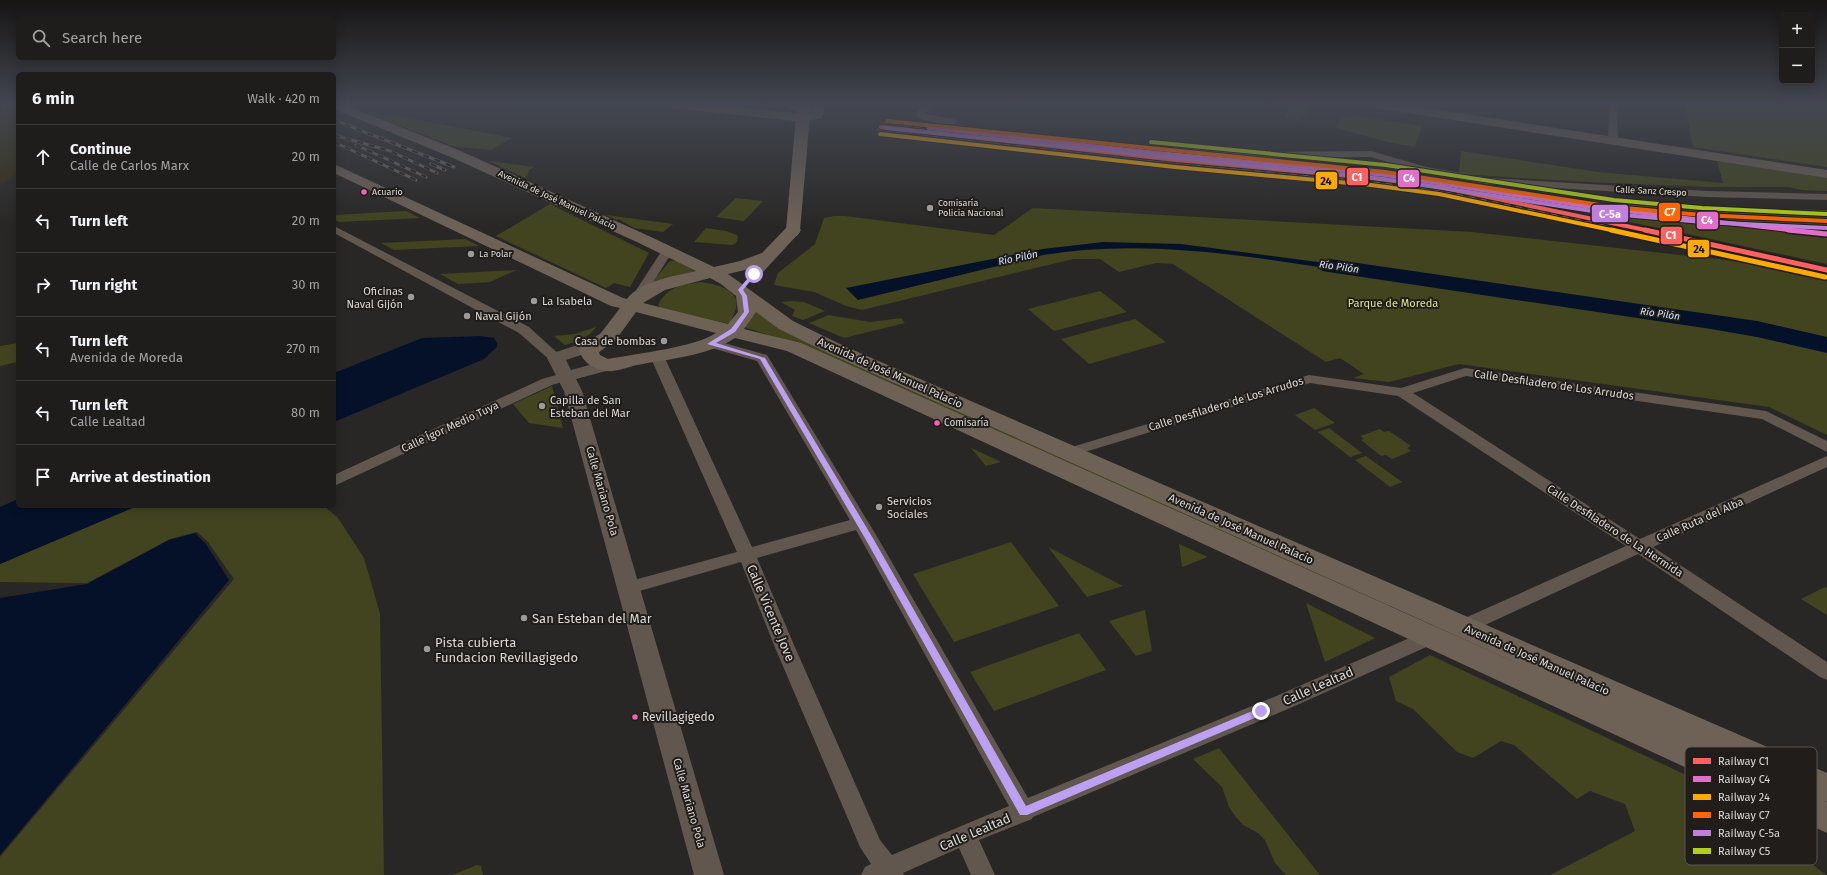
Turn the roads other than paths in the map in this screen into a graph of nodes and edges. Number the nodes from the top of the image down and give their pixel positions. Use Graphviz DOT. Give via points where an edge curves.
graph roads {
  1 [pos="433,145"];
  2 [pos="793,145"];
  3 [pos="1174,145"];
  4 [pos="1653,145"];
  5 [pos="1663,145"];
  6 [pos="1827,167"];
  7 [pos="336,169"];
  8 [pos="1827,174"];
  9 [pos="1558,195"];
  10 [pos="1827,197"];
  11 [pos="1827,206"];
  12 [pos="340,236"];
  13 [pos="667,251"];
  14 [pos="765,257"];
  15 [pos="711,272"];
  16 [pos="743,293"];
  17 [pos="634,302"];
  18 [pos="733,330"];
  19 [pos="596,344"];
  20 [pos="710,344"];
  21 [pos="657,356"];
  22 [pos="556,358"];
  23 [pos="608,365"];
  24 [pos="567,376"];
  25 [pos="1402,392"];
  26 [pos="1827,447"];
  27 [pos="1067,453"];
  28 [pos="1827,461"];
  29 [pos="336,480"];
  30 [pos="860,523"];
  31 [pos="1640,547"];
  32 [pos="747,555"];
  33 [pos="629,588"];
  34 [pos="1463,627"];
  35 [pos="1430,637"];
  36 [pos="1827,672"];
  37 [pos="1732,747"];
  38 [pos="1734,747"];
  39 [pos="1685,753"];
  40 [pos="1817,784"];
  41 [pos="1827,788"];
  42 [pos="1024,812"];
  43 [pos="1817,813"];
  44 [pos="1827,818"];
  45 [pos="965,835"];
  46 [pos="885,873"];
  47 [pos="709,875"];
  48 [pos="983,875"];
  1 -- 13 [label="main road, Avenida de José Manuel Palacio"];
  2 -- 14 [label="main road, bridge" via="793,230 782,244"];
  3 -- 10 [label="street, Calle Sanz Crespo" via="1264,155 1371,154 1426,170 1476,180 1563,187"];
  4 -- 8 [label="main road"];
  5 -- 6 [label="main road"];
  7 -- 17 [label="main road, Avenida de José Manuel Palacio" via="608,298"];
  9 -- 11 [label="street, Calle Sanz Crespo"];
  12 -- 22 [label="street, Calle Mariano Pola" via="524,330"];
  13 -- 15 [label="main road, Avenida de José Manuel Palacio"];
  13 -- 17 [label="street"];
  14 -- 15 [label="main road" via="745,265"];
  14 -- 16 [label="main road"];
  15 -- 16 [label="main road, Avenida de José Manuel Palacio" via="727,280"];
  15 -- 17 [label="main road" via="659,286"];
  16 -- 18 [label="main road" via="747,312"];
  16 -- 27 [label="main road, Avenida de José Manuel Palacio" via="786,325"];
  17 -- 18 [label="main road, Avenida de José Manuel Palacio"];
  17 -- 19 [label="main road" via="608,337"];
  18 -- 20 [label="main road"];
  18 -- 35 [label="main road, Avenida de José Manuel Palacio" via="794,347"];
  19 -- 22 [label="street"];
  19 -- 23 [label="main road" via="589,350 590,357"];
  20 -- 21 [label="main road"];
  20 -- 30 [label="street" via="762,358"];
  21 -- 23 [label="main road"];
  21 -- 32 [label="street, Calle Vicente Jove"];
  22 -- 24 [label="street, Calle Mariano Pola"];
  23 -- 24 [label="street"];
  24 -- 29 [label="street, Calle Ígor Medio Tuya" via="547,382"];
  24 -- 33 [label="street, Calle Mariano Pola" via="574,391"];
  25 -- 26 [label="street, Calle Desfiladero de Los Arrudos" via="1465,372 1766,416"];
  25 -- 27 [label="street, Calle Desfiladero de Los Arrudos" via="1309,379"];
  25 -- 31 [label="street, Calle Desfiladero de La Hermida"];
  27 -- 34 [label="main road, Avenida de José Manuel Palacio"];
  28 -- 31 [label="street, Calle Ruta del Alba"];
  30 -- 32 [label="street"];
  30 -- 42 [label="street"];
  31 -- 34 [label="street, Calle Ruta del Alba"];
  31 -- 36 [label="street, Calle Desfiladero de La Hermida"];
  32 -- 33 [label="street"];
  32 -- 46 [label="street, Calle Vicente Jove"];
  33 -- 47 [label="street, Calle Mariano Pola"];
  34 -- 38 [label="main road, Avenida de José Manuel Palacio"];
  35 -- 37 [label="street, Avenida de José Manuel Palacio" via="1444,631 1609,704"];
  35 -- 39 [label="main road, Avenida de José Manuel Palacio"];
  35 -- 42 [label="street, Calle Lealtad"];
  40 -- 41 [label="main road, Avenida de José Manuel Palacio"];
  42 -- 45 [label="street, Calle Lealtad"];
  43 -- 44 [label="main road, Avenida de José Manuel Palacio"];
  45 -- 46 [label="street, Calle Lealtad"];
  45 -- 48 [label="street"];
}
